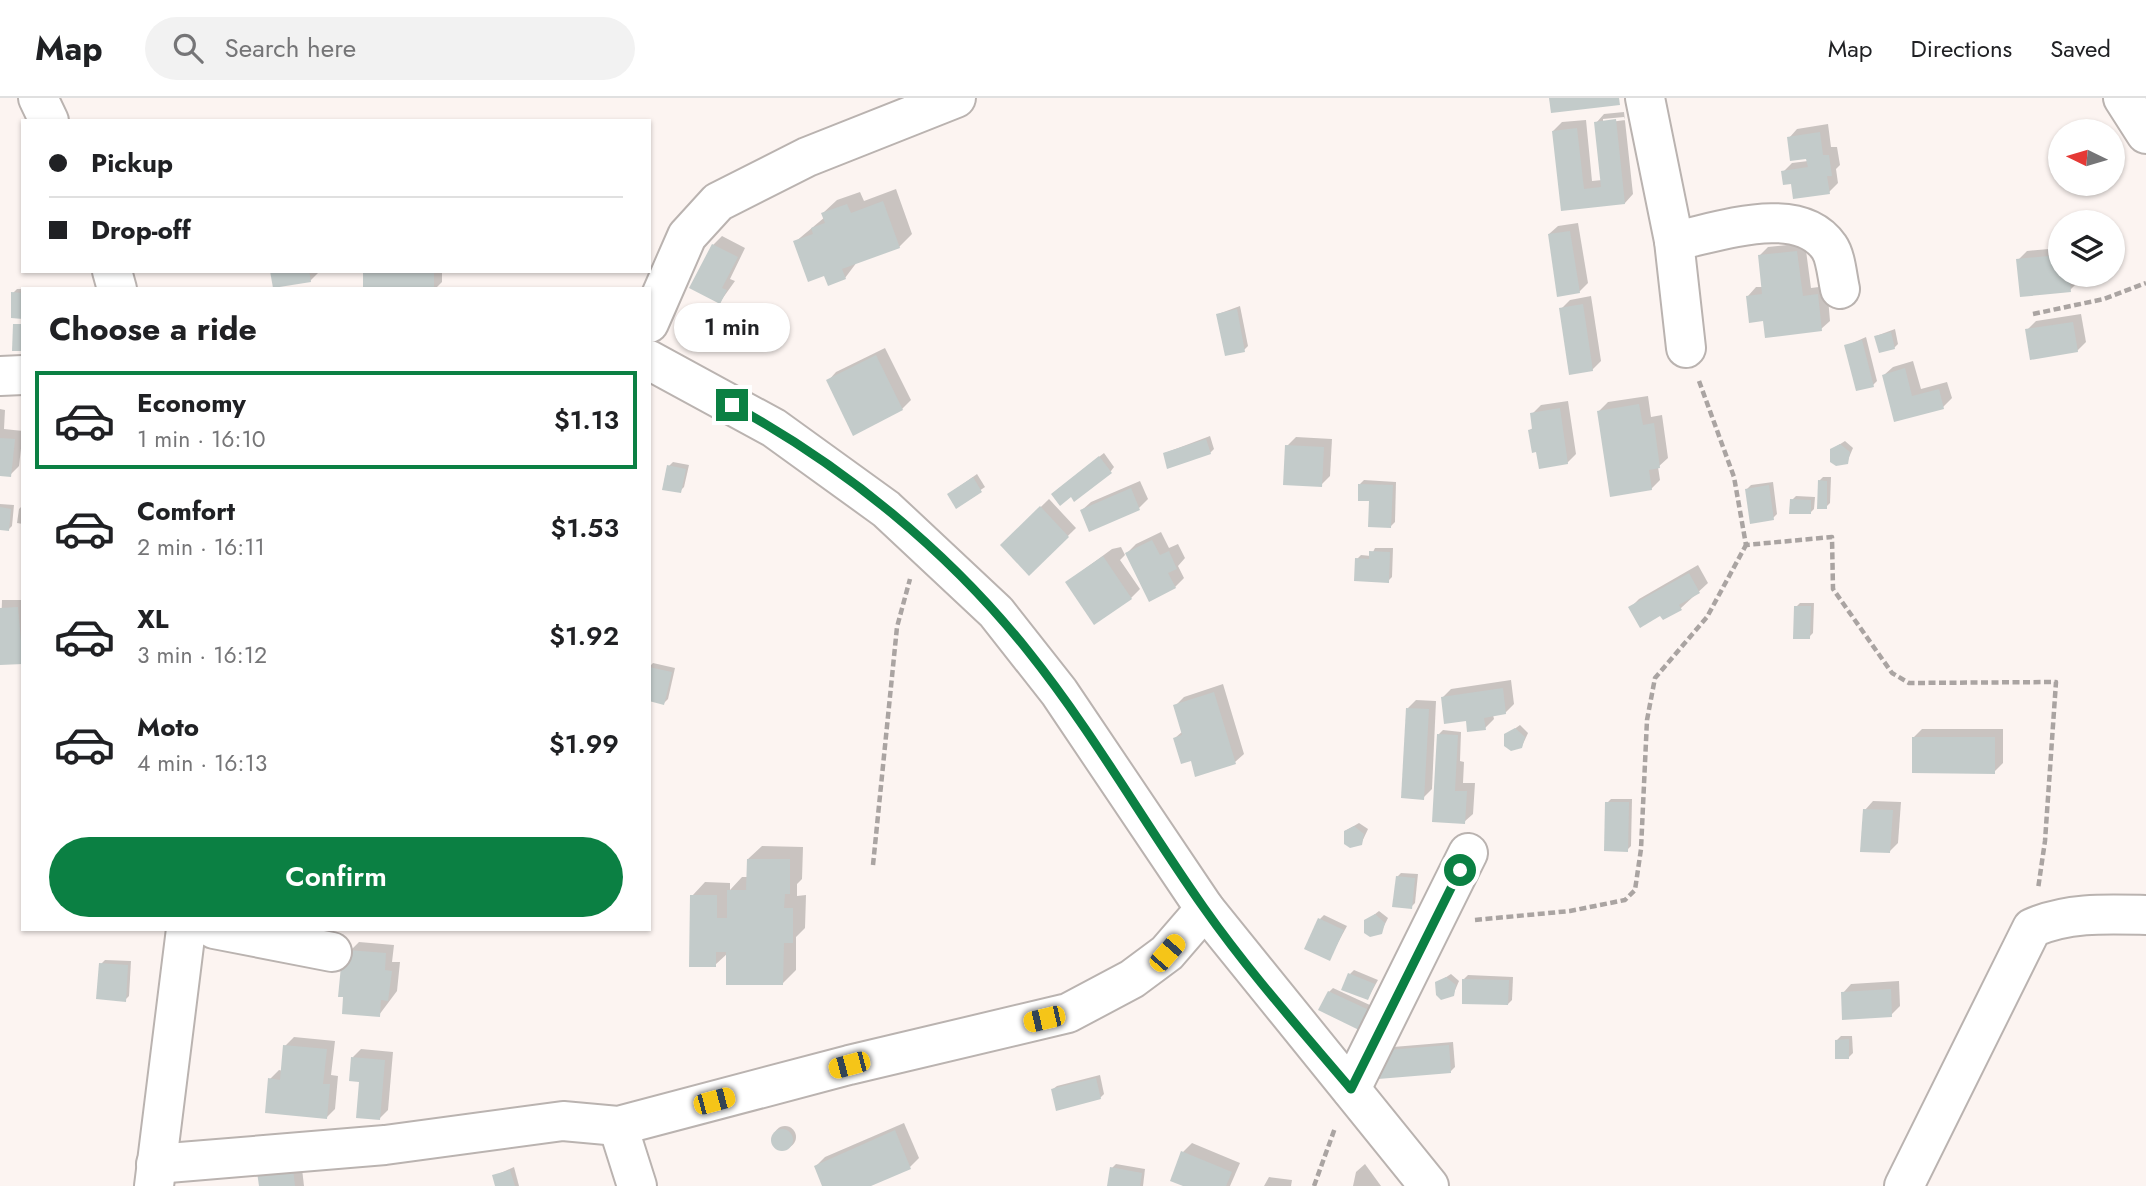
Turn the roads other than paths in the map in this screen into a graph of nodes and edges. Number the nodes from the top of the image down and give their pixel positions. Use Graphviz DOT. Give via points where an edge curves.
graph roads {
  1 [pos="38,98"];
  2 [pos="955,98"];
  3 [pos="1645,98"];
  4 [pos="2123,98"];
  5 [pos="48,119"];
  6 [pos="2146,134"];
  7 [pos="1674,241"];
  8 [pos="1840,289"];
  9 [pos="651,318"];
  10 [pos="1686,348"];
  11 [pos="651,361"];
  12 [pos="21,375"];
  13 [pos="0,376"];
  14 [pos="1468,853"];
  15 [pos="1205,909"];
  16 [pos="2146,915"];
  17 [pos="186,931"];
  18 [pos="224,931"];
  19 [pos="332,952"];
  20 [pos="1351,1089"];
  21 [pos="618,1126"];
  22 [pos="155,1175"];
  23 [pos="637,1186"];
  24 [pos="1429,1186"];
  25 [pos="1904,1186"];
  1 -- 5 [label="street"];
  2 -- 9 [label="street" via="807,157 718,202 687,236"];
  3 -- 7 [label="street"];
  4 -- 6 [label="street"];
  7 -- 8 [label="street" via="1761,223 1801,226 1821,237 1831,250"];
  7 -- 10 [label="street"];
  11 -- 15 [label="street" via="774,428 886,509 996,612 1120,780"];
  12 -- 13 [label="street"];
  14 -- 20 [label="street"];
  15 -- 20 [label="street"];
  15 -- 21 [label="street" via="1167,953 1132,979 1068,1013"];
  16 -- 25 [label="street" via="2074,916 2032,928"];
  17 -- 22 [label="street"];
  18 -- 19 [label="street"];
  20 -- 24 [label="street"];
  21 -- 22 [label="street" via="563,1121"];
  21 -- 23 [label="street"];
}
